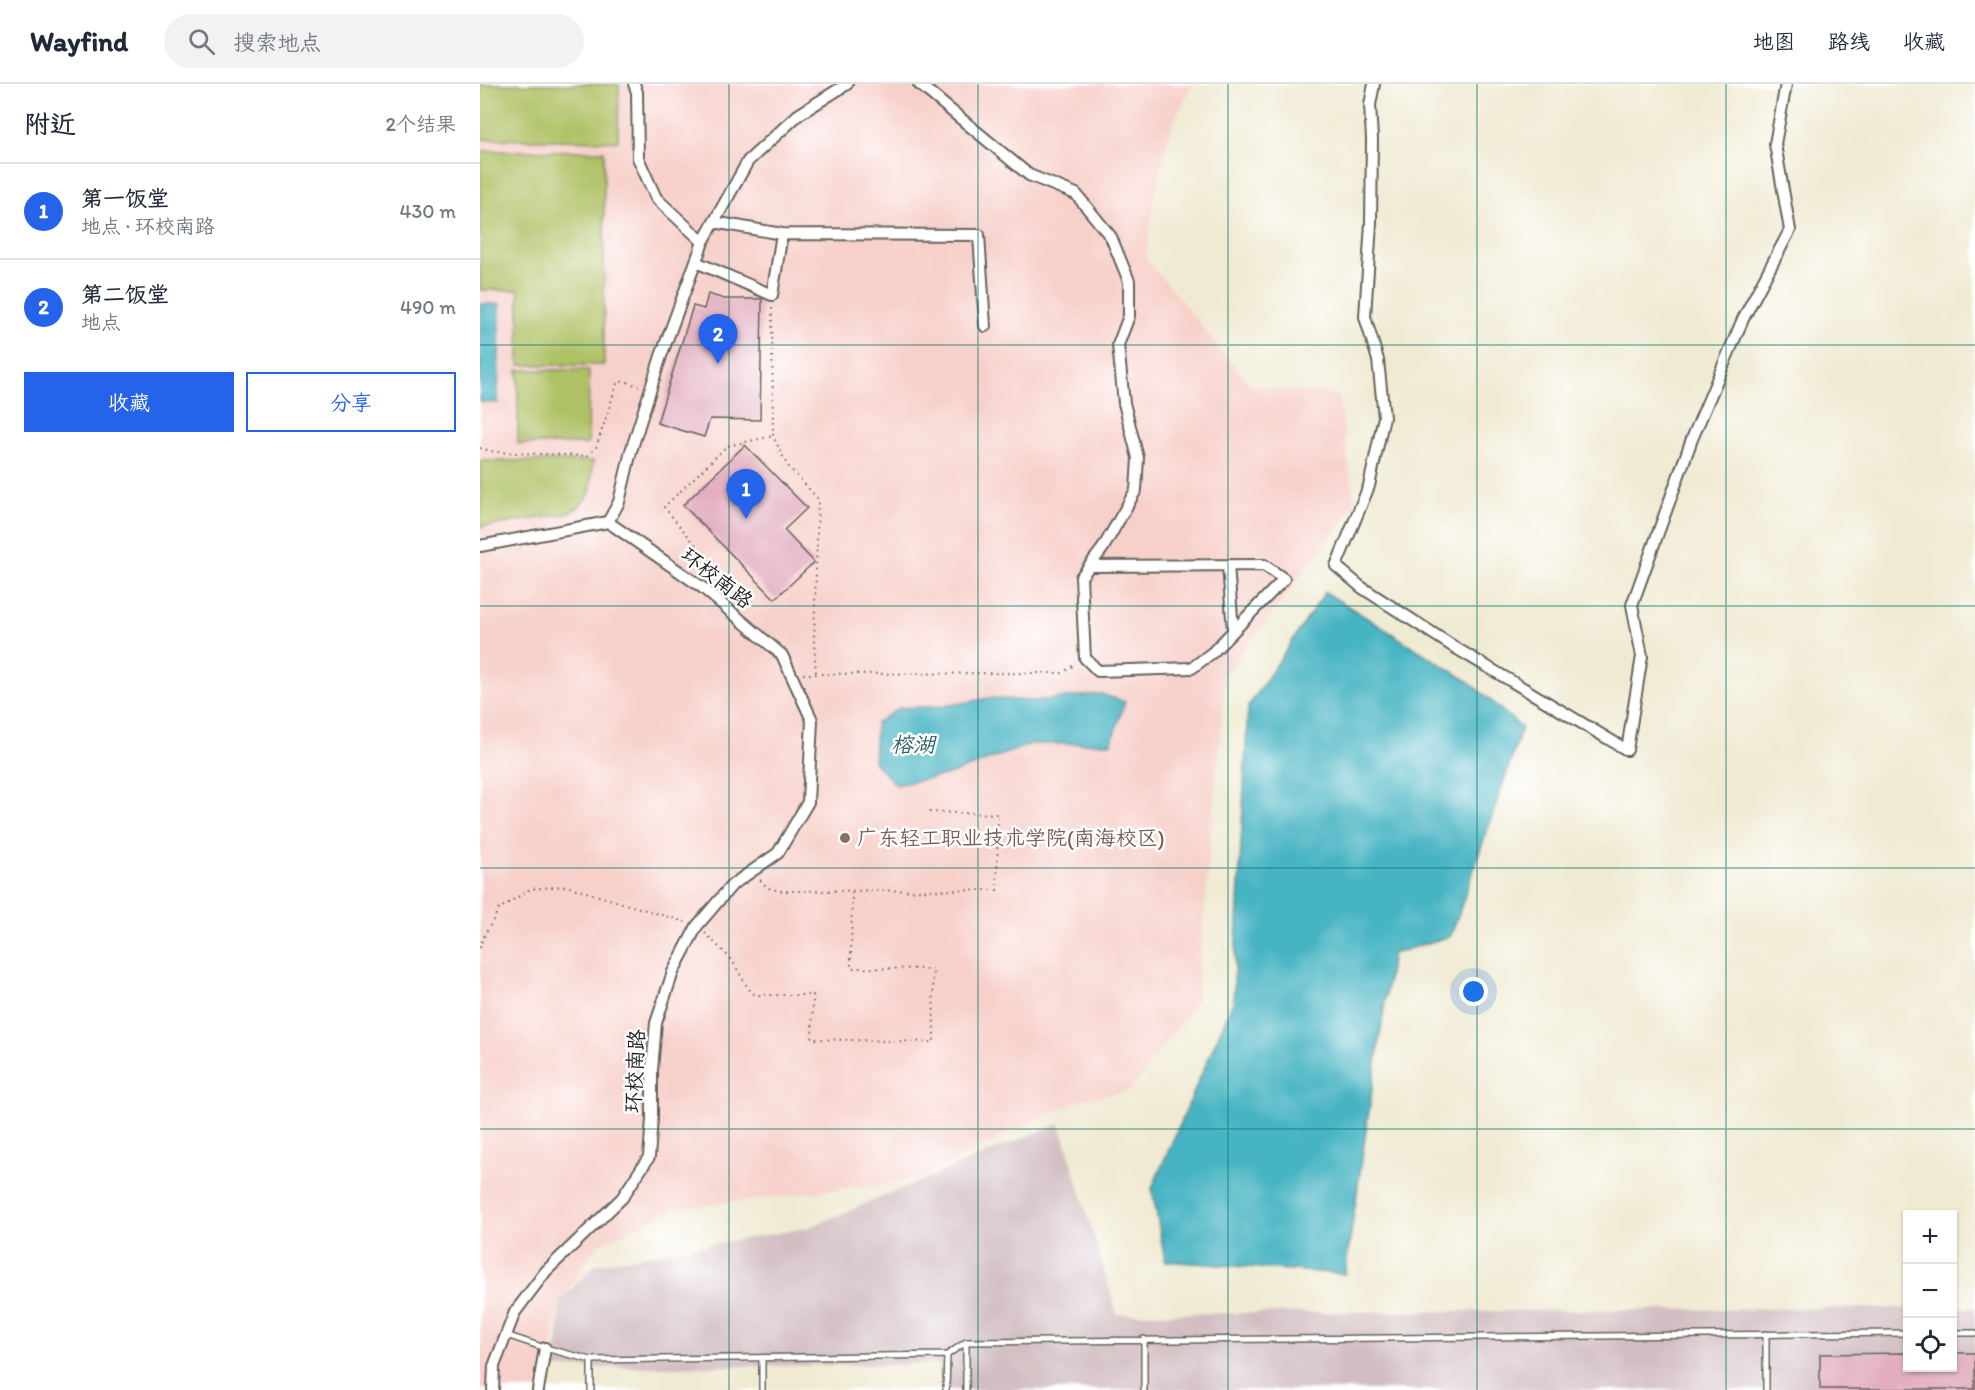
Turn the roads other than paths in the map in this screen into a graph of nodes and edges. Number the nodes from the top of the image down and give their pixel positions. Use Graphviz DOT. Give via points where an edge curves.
graph roads {
  1 [pos="634,84"];
  2 [pos="847,84"];
  3 [pos="919,84"];
  4 [pos="1374,84"];
  5 [pos="1786,84"];
  6 [pos="714,222"];
  7 [pos="782,234"];
  8 [pos="703,242"];
  9 [pos="696,262"];
  10 [pos="985,326"];
  11 [pos="608,522"];
  12 [pos="480,546"];
  13 [pos="1228,565"];
  14 [pos="1089,566"];
  15 [pos="1233,631"];
  16 [pos="1957,1333"];
  17 [pos="1975,1333"];
  18 [pos="1766,1334"];
  19 [pos="1903,1334"];
  20 [pos="506,1335"];
  21 [pos="1144,1339"];
  22 [pos="966,1342"];
  23 [pos="545,1348"];
  24 [pos="947,1355"];
  25 [pos="762,1358"];
  26 [pos="591,1360"];
  27 [pos="493,1390"];
  28 [pos="538,1390"];
  29 [pos="591,1390"];
  30 [pos="762,1390"];
  31 [pos="946,1390"];
  32 [pos="966,1390"];
  33 [pos="1144,1390"];
  34 [pos="1766,1390"];
  1 -- 8 [label="street" via="638,158 656,198"];
  2 -- 6 [label="street" via="798,115 748,161"];
  3 -- 14 [label="street" via="1029,175 1076,194 1111,237 1129,281 1129,316 1118,345 1124,403 1138,458 1136,490"];
  4 -- 5 [label="street" via="1370,105 1371,223 1365,317 1378,360 1384,417 1369,486 1336,566 1361,587 1454,646 1627,750 1642,656 1632,605 1692,439 1743,320 1790,230 1775,144"];
  6 -- 7 [label="street"];
  6 -- 8 [label="street"];
  7 -- 9 [label="street" via="772,295"];
  7 -- 10 [label="street" via="979,235"];
  8 -- 9 [label="street"];
  9 -- 11 [label="street" via="631,451 619,502"];
  11 -- 12 [label="street"];
  11 -- 20 [label="street, 环校南路" via="703,588 782,656 812,720 808,802 778,853 732,885 697,926 673,972 656,1023 649,1157 622,1198 546,1271 514,1312"];
  13 -- 14 [label="street"];
  13 -- 15 [label="street"];
  13 -- 15 [label="street" via="1264,565 1284,579"];
  14 -- 15 [label="street" via="1081,576 1084,658 1098,670 1192,668"];
  16 -- 17 [label="lane"];
  18 -- 19 [label="lane"];
  18 -- 21 [label="lane"];
  18 -- 34 [label="lane"];
  20 -- 23 [label="lane"];
  20 -- 27 [label="street, 环校南路" via="494,1366"];
  21 -- 22 [label="lane"];
  21 -- 33 [label="lane"];
  22 -- 24 [label="lane"];
  22 -- 32 [label="lane"];
  23 -- 26 [label="lane"];
  23 -- 28 [label="street"];
  24 -- 25 [label="lane"];
  24 -- 31 [label="lane"];
  25 -- 26 [label="lane"];
  25 -- 30 [label="lane"];
  26 -- 29 [label="lane"];
}
